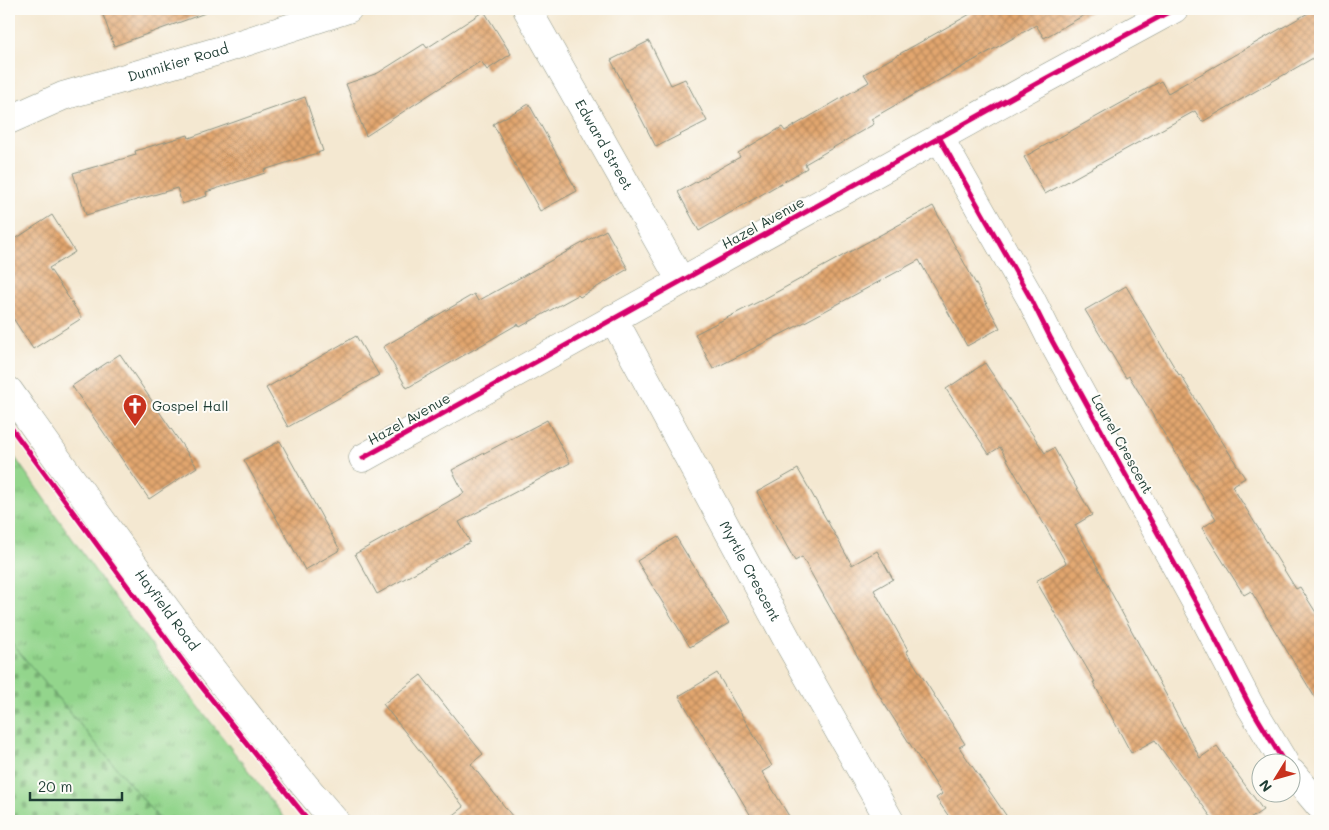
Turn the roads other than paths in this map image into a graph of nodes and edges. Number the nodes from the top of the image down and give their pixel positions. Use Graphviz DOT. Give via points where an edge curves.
graph roads {
  1 [pos="348,9"];
  2 [pos="527,9"];
  3 [pos="1174,9"];
  4 [pos="9,120"];
  5 [pos="940,137"];
  6 [pos="681,281"];
  7 [pos="613,318"];
  8 [pos="9,391"];
  9 [pos="363,458"];
  10 [pos="1278,752"];
  11 [pos="1302,785"];
  12 [pos="1320,806"];
  13 [pos="334,821"];
  14 [pos="890,821"];
  1 -- 4 [label="street, Dunnikier Road" via="63,96"];
  2 -- 6 [label="street, Edward Street"];
  3 -- 5 [label="street, Hazel Avenue"];
  5 -- 6 [label="street, Hazel Avenue"];
  5 -- 10 [label="street, Laurel Crescent" via="1032,299 1249,704"];
  6 -- 7 [label="street, Hazel Avenue"];
  7 -- 9 [label="street, Hazel Avenue"];
  7 -- 14 [label="street, Myrtle Crescent" via="790,645"];
  8 -- 13 [label="street, Hayfield Road" via="186,636"];
  11 -- 12 [label="street"];
}
